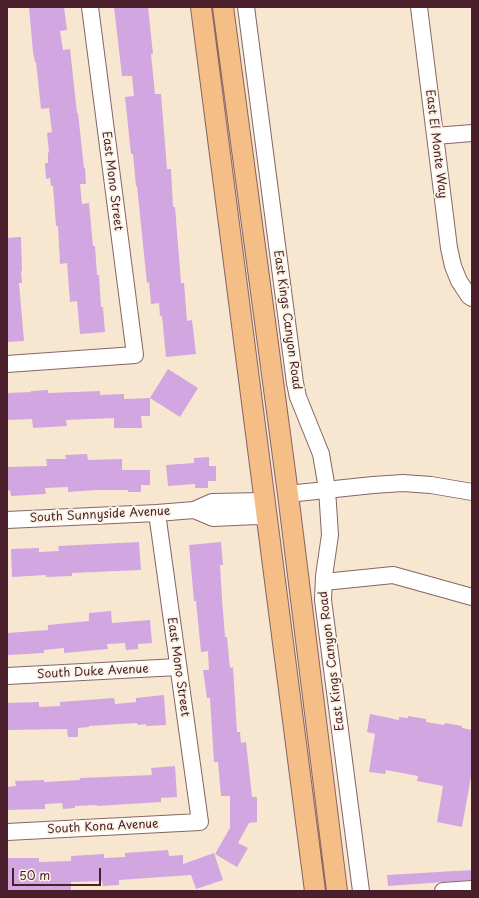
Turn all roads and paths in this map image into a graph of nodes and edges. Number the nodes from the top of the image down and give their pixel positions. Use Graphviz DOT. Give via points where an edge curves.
graph roads {
  1 [pos="90,7"];
  2 [pos="200,7"];
  3 [pos="223,7"];
  4 [pos="246,7"];
  5 [pos="419,7"];
  6 [pos="472,133"];
  7 [pos="436,136"];
  8 [pos="472,298"];
  9 [pos="240,308"];
  10 [pos="7,364"];
  11 [pos="327,490"];
  12 [pos="472,492"];
  13 [pos="288,494"];
  14 [pos="265,510"];
  15 [pos="157,513"];
  16 [pos="7,520"];
  17 [pos="324,582"];
  18 [pos="472,597"];
  19 [pos="178,667"];
  20 [pos="7,676"];
  21 [pos="310,679"];
  22 [pos="200,822"];
  23 [pos="7,832"];
  24 [pos="472,889"];
  25 [pos="315,891"];
  26 [pos="337,891"];
  27 [pos="361,891"];
  28 [pos="443,891"];
  1 -- 10 [label="street, East Mono Street" via="134,355"];
  2 -- 9 [label="main road"];
  3 -- 13 [label="main road, East Kings Canyon Road"];
  4 -- 11 [label="street, East Kings Canyon Road" via="295,384 321,454"];
  5 -- 7 [label="street, East El Monte Way"];
  6 -- 7 [label="street"];
  7 -- 8 [label="street, East El Monte Way" via="449,248 459,281"];
  9 -- 13 [label="main road" via="255,340 273,481 280,492"];
  9 -- 14 [label="main road"];
  11 -- 12 [label="street" via="403,483"];
  11 -- 13 [label="street"];
  11 -- 17 [label="street, East Kings Canyon Road" via="330,535"];
  13 -- 21 [label="main road, East Kings Canyon Road"];
  14 -- 15 [label="street, South Sunnyside Avenue" via="212,502 194,510"];
  14 -- 21 [label="main road" via="272,507 278,521 295,647"];
  14 -- 25 [label="main road"];
  15 -- 16 [label="street, South Sunnyside Avenue"];
  15 -- 19 [label="street, East Mono Street"];
  17 -- 18 [label="street" via="393,575"];
  17 -- 27 [label="street, East Kings Canyon Road" via="323,600"];
  19 -- 20 [label="street, South Duke Avenue"];
  19 -- 22 [label="street, East Mono Street"];
  21 -- 26 [label="main road, East Kings Canyon Road"];
  22 -- 23 [label="street, South Kona Avenue"];
  24 -- 28 [label="street"];
}
